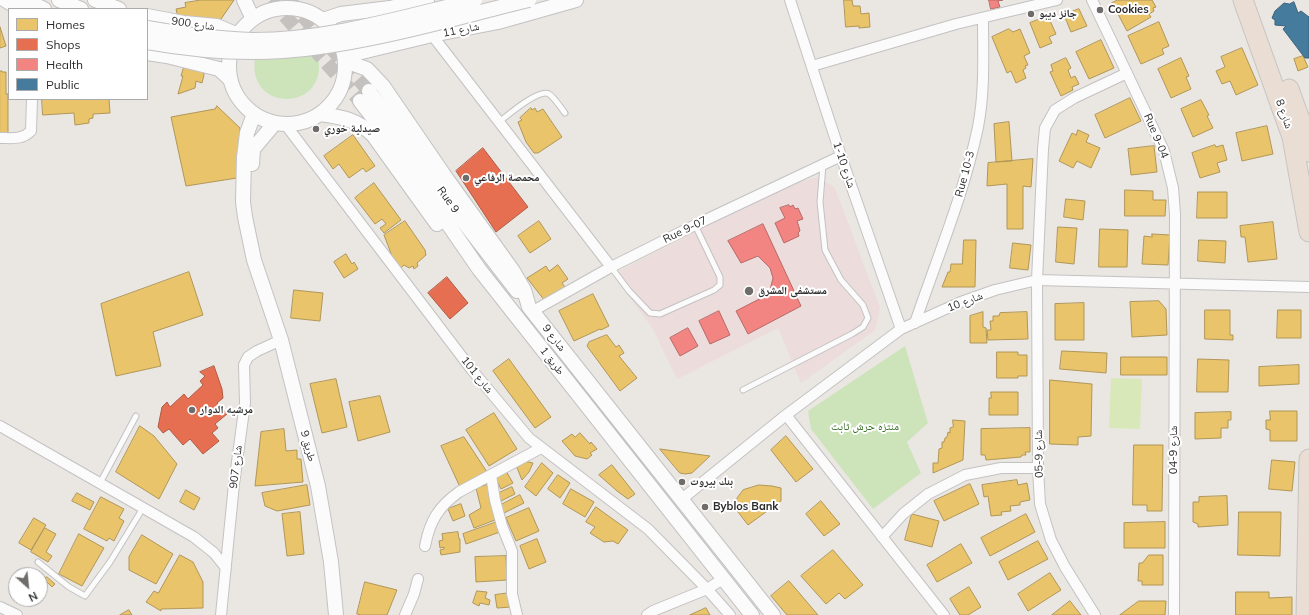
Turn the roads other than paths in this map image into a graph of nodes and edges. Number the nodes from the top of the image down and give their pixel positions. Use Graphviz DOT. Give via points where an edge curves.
graph roads {
  1 [pos="5,0"];
  2 [pos="25,0"];
  3 [pos="59,0"];
  4 [pos="95,0"];
  5 [pos="244,0"];
  6 [pos="303,0"];
  7 [pos="427,0"];
  8 [pos="475,0"];
  9 [pos="529,0"];
  10 [pos="576,0"];
  11 [pos="790,0"];
  12 [pos="1057,0"];
  13 [pos="1092,0"];
  14 [pos="1243,0"];
  15 [pos="1255,0"];
  16 [pos="18,8"];
  17 [pos="42,8"];
  18 [pos="79,8"];
  19 [pos="116,8"];
  20 [pos="310,12"];
  21 [pos="148,16"];
  22 [pos="983,18"];
  23 [pos="253,20"];
  24 [pos="323,20"];
  25 [pos="148,28"];
  26 [pos="238,35"];
  27 [pos="432,36"];
  28 [pos="148,42"];
  29 [pos="148,53"];
  30 [pos="345,59"];
  31 [pos="812,66"];
  32 [pos="1127,73"];
  33 [pos="230,79"];
  34 [pos="364,96"];
  35 [pos="32,100"];
  36 [pos="566,113"];
  37 [pos="254,114"];
  38 [pos="320,114"];
  39 [pos="499,122"];
  40 [pos="280,123"];
  41 [pos="0,138"];
  42 [pos="1309,152"];
  43 [pos="841,156"];
  44 [pos="823,165"];
  45 [pos="695,225"];
  46 [pos="1309,232"];
  47 [pos="611,267"];
  48 [pos="262,280"];
  49 [pos="1037,280"];
  50 [pos="1174,284"];
  51 [pos="1309,287"];
  52 [pos="531,309"];
  53 [pos="517,317"];
  54 [pos="915,323"];
  55 [pos="901,329"];
  56 [pos="281,340"];
  57 [pos="743,390"];
  58 [pos="136,416"];
  59 [pos="786,416"];
  60 [pos="0,426"];
  61 [pos="541,448"];
  62 [pos="1309,459"];
  63 [pos="1038,468"];
  64 [pos="491,475"];
  65 [pos="100,483"];
  66 [pos="682,499"];
  67 [pos="143,508"];
  68 [pos="882,537"];
  69 [pos="425,546"];
  70 [pos="38,562"];
  71 [pos="226,568"];
  72 [pos="418,579"];
  73 [pos="723,579"];
  74 [pos="707,589"];
  75 [pos="0,607"];
  76 [pos="747,612"];
  77 [pos="17,615"];
  78 [pos="221,615"];
  79 [pos="336,615"];
  80 [pos="405,615"];
  81 [pos="517,615"];
  82 [pos="647,615"];
  83 [pos="730,615"];
  84 [pos="773,615"];
  85 [pos="944,615"];
  86 [pos="1094,615"];
  87 [pos="1174,615"];
  88 [pos="1306,615"];
  1 -- 16 [label="street"];
  2 -- 17 [label="street"];
  3 -- 18 [label="street"];
  4 -- 19 [label="street"];
  5 -- 23 [label="street"];
  6 -- 20 [label="street"];
  7 -- 24 [label="street" via="341,14"];
  8 -- 25 [label="street, bridge" via="356,28 291,38 212,38"];
  9 -- 28 [label="street, bridge" via="334,45 284,51 216,51"];
  10 -- 27 [label="street, شارع 11" via="498,22"];
  11 -- 31 [label="street, شارع 10-1"];
  12 -- 22 [label="street"];
  13 -- 32 [label="street, Rue 9-04"];
  14 -- 46 [label="highway, شارع 8" via="1292,137"];
  15 -- 42 [label="highway, شارع 8" via="1306,136"];
  20 -- 23 [label="street" via="291,8 271,10"];
  20 -- 24 [label="street"];
  21 -- 26 [label="street, شارع 900" via="217,26"];
  22 -- 31 [label="street"];
  22 -- 54 [label="street, Rue 10-3" via="983,81 978,126 951,223"];
  23 -- 26 [label="street"];
  24 -- 30 [label="street" via="337,36"];
  26 -- 33 [label="street" via="232,49"];
  27 -- 30 [label="street, شارع 11"];
  27 -- 39 [label="street"];
  29 -- 33 [label="street" via="219,69"];
  30 -- 38 [label="street" via="344,82 335,100"];
  30 -- 52 [label="street, شارع 9" via="367,68 383,86 513,271"];
  31 -- 43 [label="street, شارع 10-1"];
  32 -- 49 [label="street, شارع 9-05" via="1055,110 1045,128"];
  32 -- 50 [label="street, Rue 9-04" via="1164,151 1170,173 1175,214"];
  33 -- 37 [label="street" via="240,100"];
  34 -- 52 [label="street, Rue 9"];
  34 -- 53 [label="street, طريق 1" via="388,138 479,269"];
  35 -- 41 [label="street" via="31,131 24,137"];
  36 -- 39 [label="lane" via="549,94 545,93 528,100"];
  37 -- 40 [label="street"];
  37 -- 48 [label="street, طريق 9" via="247,133 243,202 254,260"];
  38 -- 40 [label="street" via="303,122"];
  38 -- 53 [label="street" via="345,118 373,135 475,275"];
  39 -- 47 [label="street"];
  40 -- 48 [label="street, طريق 9" via="252,153 252,209"];
  40 -- 61 [label="street, شارع 101" via="472,370 529,438"];
  43 -- 44 [label="street, Rue 9-07"];
  43 -- 55 [label="street, شارع 10-1"];
  44 -- 45 [label="street, Rue 9-07"];
  44 -- 57 [label="lane" via="820,202 825,250 841,280 863,305 868,318 863,327 852,334"];
  45 -- 47 [label="street, Rue 9-07"];
  45 -- 47 [label="lane" via="720,277 720,285 714,290 660,314 650,313"];
  47 -- 52 [label="street, Rue 9-07"];
  48 -- 56 [label="street, طريق 9"];
  49 -- 50 [label="street, شارع 10"];
  49 -- 54 [label="street, شارع 10" via="994,290"];
  49 -- 63 [label="street, شارع 9-05"];
  50 -- 51 [label="street, شارع 10"];
  50 -- 87 [label="street, شارع 9-04"];
  52 -- 66 [label="street, شارع 9"];
  53 -- 73 [label="street, طريق 1"];
  54 -- 55 [label="street, شارع 10"];
  55 -- 59 [label="street, شارع 10"];
  56 -- 71 [label="street, شارع 907" via="248,357 244,365 245,402"];
  56 -- 79 [label="street, طريق 9" via="318,486 331,562"];
  58 -- 65 [label="lane"];
  59 -- 66 [label="street, شارع 10"];
  59 -- 68 [label="street"];
  60 -- 65 [label="street"];
  61 -- 64 [label="street"];
  61 -- 74 [label="street, شارع 101" via="648,528"];
  62 -- 88 [label="highway"];
  63 -- 68 [label="street" via="1001,468 965,475 928,494"];
  63 -- 86 [label="street, شارع 9-05" via="1040,504 1051,540"];
  64 -- 69 [label="street" via="446,501 430,525"];
  64 -- 81 [label="street" via="502,526 512,551 512,594"];
  65 -- 67 [label="street"];
  66 -- 84 [label="street, شارع 9"];
  67 -- 70 [label="lane" via="110,562 85,596 68,588"];
  67 -- 71 [label="street" via="194,537 214,553"];
  68 -- 85 [label="street"];
  71 -- 78 [label="street, شارع 907"];
  72 -- 80 [label="street"];
  73 -- 74 [label="street"];
  73 -- 76 [label="street, طريق 1"];
  74 -- 82 [label="street"];
  74 -- 83 [label="street, شارع 101"];
  75 -- 77 [label="street"];
}
